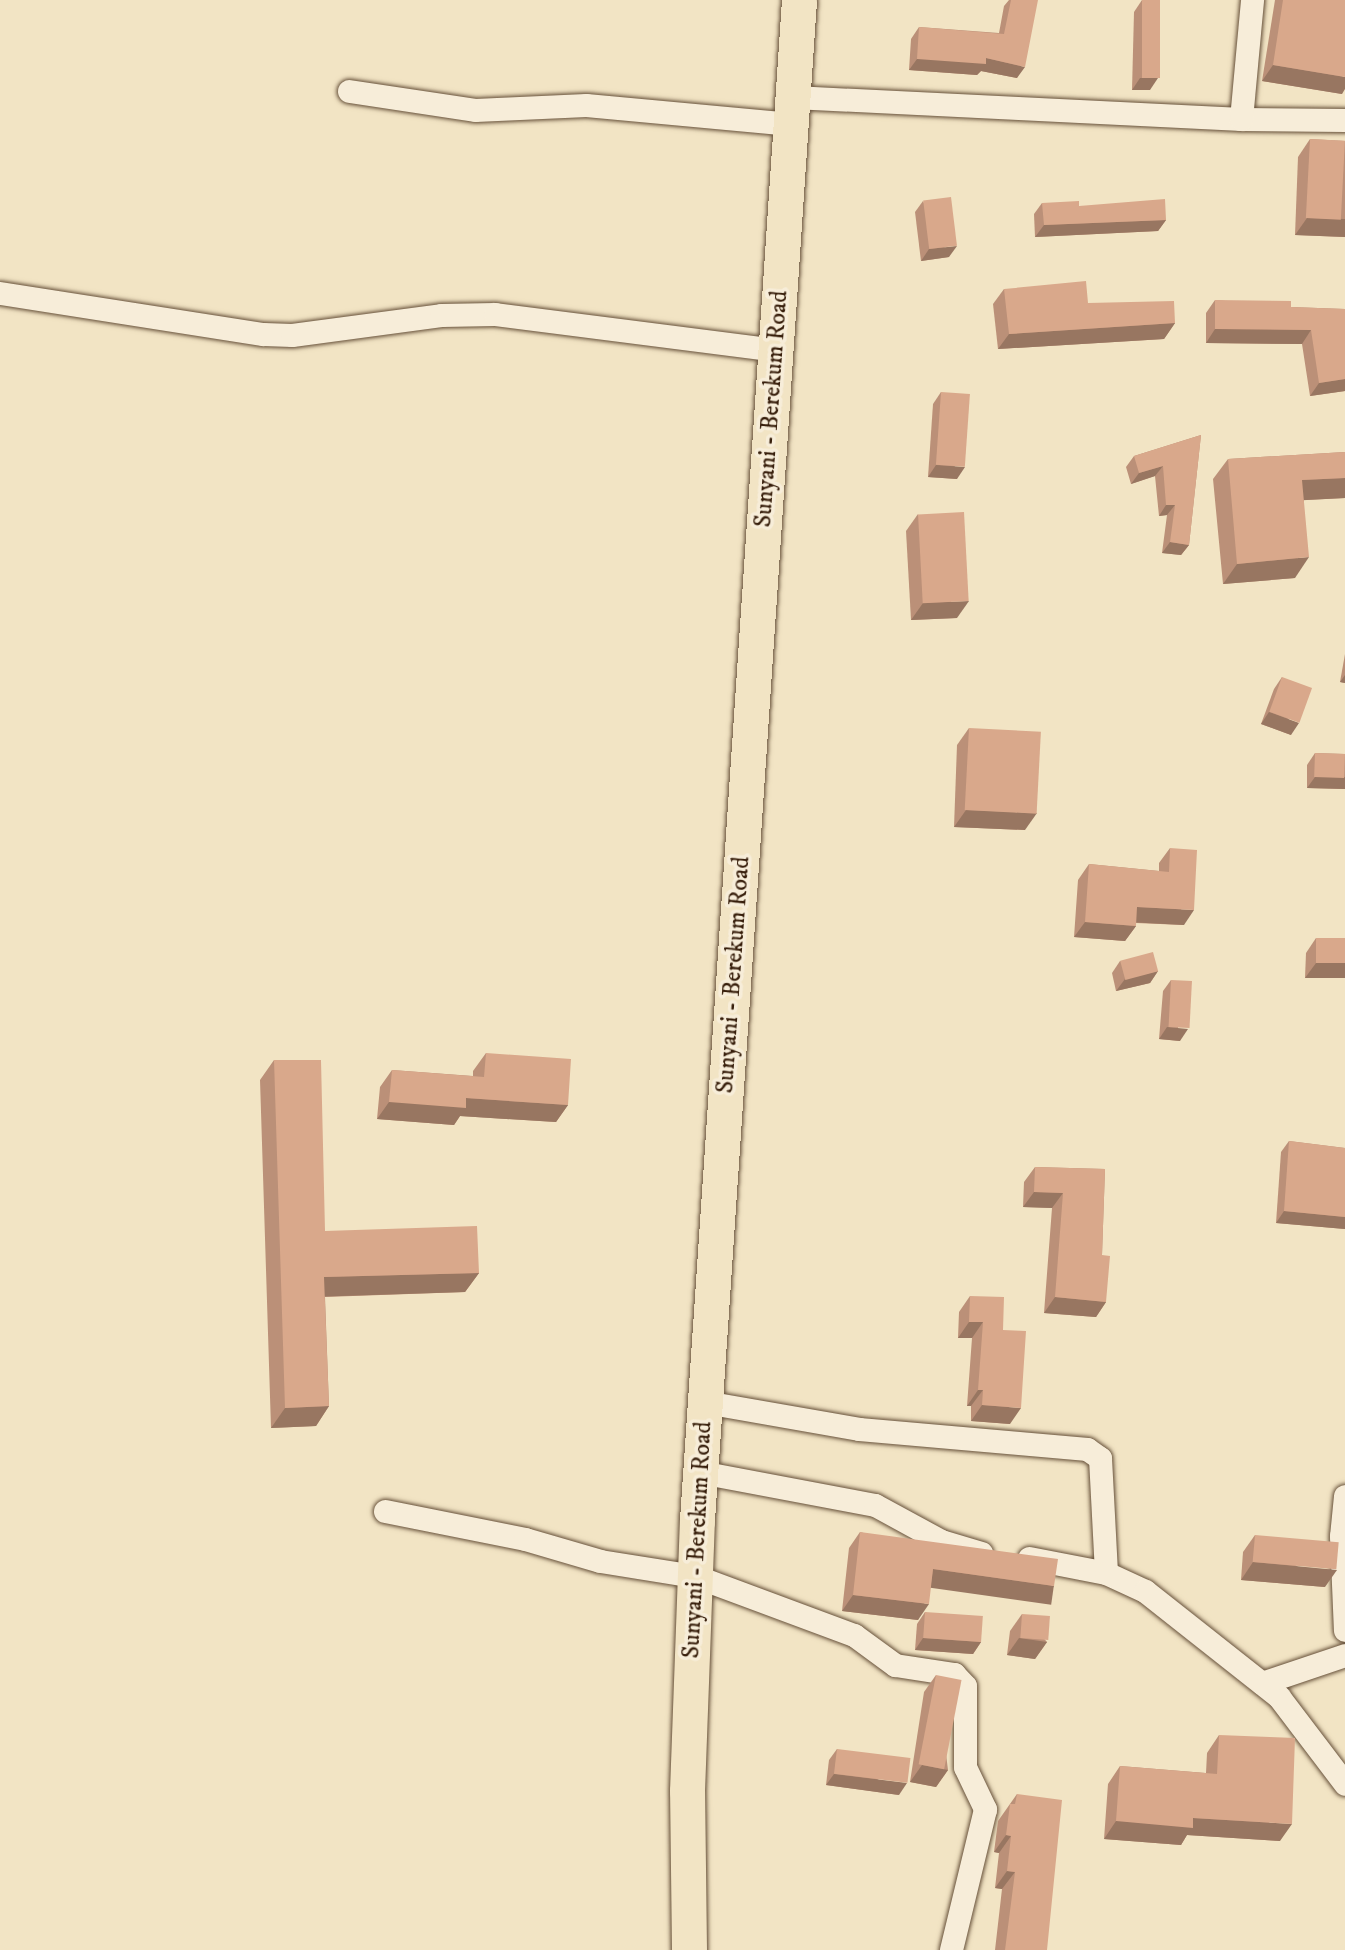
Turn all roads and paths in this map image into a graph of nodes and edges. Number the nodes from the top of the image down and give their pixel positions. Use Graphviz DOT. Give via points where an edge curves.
graph roads {
  1 [pos="799,0"];
  2 [pos="1252,0"];
  3 [pos="349,91"];
  4 [pos="792,110"];
  5 [pos="1241,120"];
  6 [pos="1345,120"];
  7 [pos="0,293"];
  8 [pos="775,351"];
  9 [pos="705,1402"];
  10 [pos="700,1472"];
  11 [pos="1345,1496"];
  12 [pos="385,1511"];
  13 [pos="1106,1573"];
  14 [pos="695,1576"];
  15 [pos="1345,1630"];
  16 [pos="1345,1655"];
  17 [pos="1262,1683"];
  18 [pos="1345,1784"];
  19 [pos="689,1950"];
  20 [pos="951,1950"];
  1 -- 4 [label="main road, Sunyani - Berekum Road"];
  2 -- 5 [label="street"];
  3 -- 4 [label="street" via="475,110 586,105"];
  4 -- 5 [label="street"];
  4 -- 8 [label="main road, Sunyani - Berekum Road"];
  5 -- 6 [label="street"];
  7 -- 8 [label="street" via="263,334 292,335 440,315 495,314"];
  8 -- 9 [label="main road, Sunyani - Berekum Road"];
  9 -- 10 [label="main road, Sunyani - Berekum Road"];
  9 -- 13 [label="street" via="859,1429 1087,1449 1100,1458"];
  10 -- 13 [label="street" via="875,1505 941,1541 977,1553 1068,1562"];
  10 -- 14 [label="main road, Sunyani - Berekum Road"];
  11 -- 15 [label="street" via="1340,1536"];
  12 -- 14 [label="street" via="524,1539 600,1561"];
  13 -- 17 [label="street" via="1145,1591"];
  14 -- 19 [label="main road, Sunyani - Berekum Road" via="687,1791"];
  14 -- 20 [label="street" via="854,1634 895,1665 954,1674 965,1686 965,1767 985,1809"];
  16 -- 17 [label="street"];
  17 -- 18 [label="street" via="1279,1697"];
}
